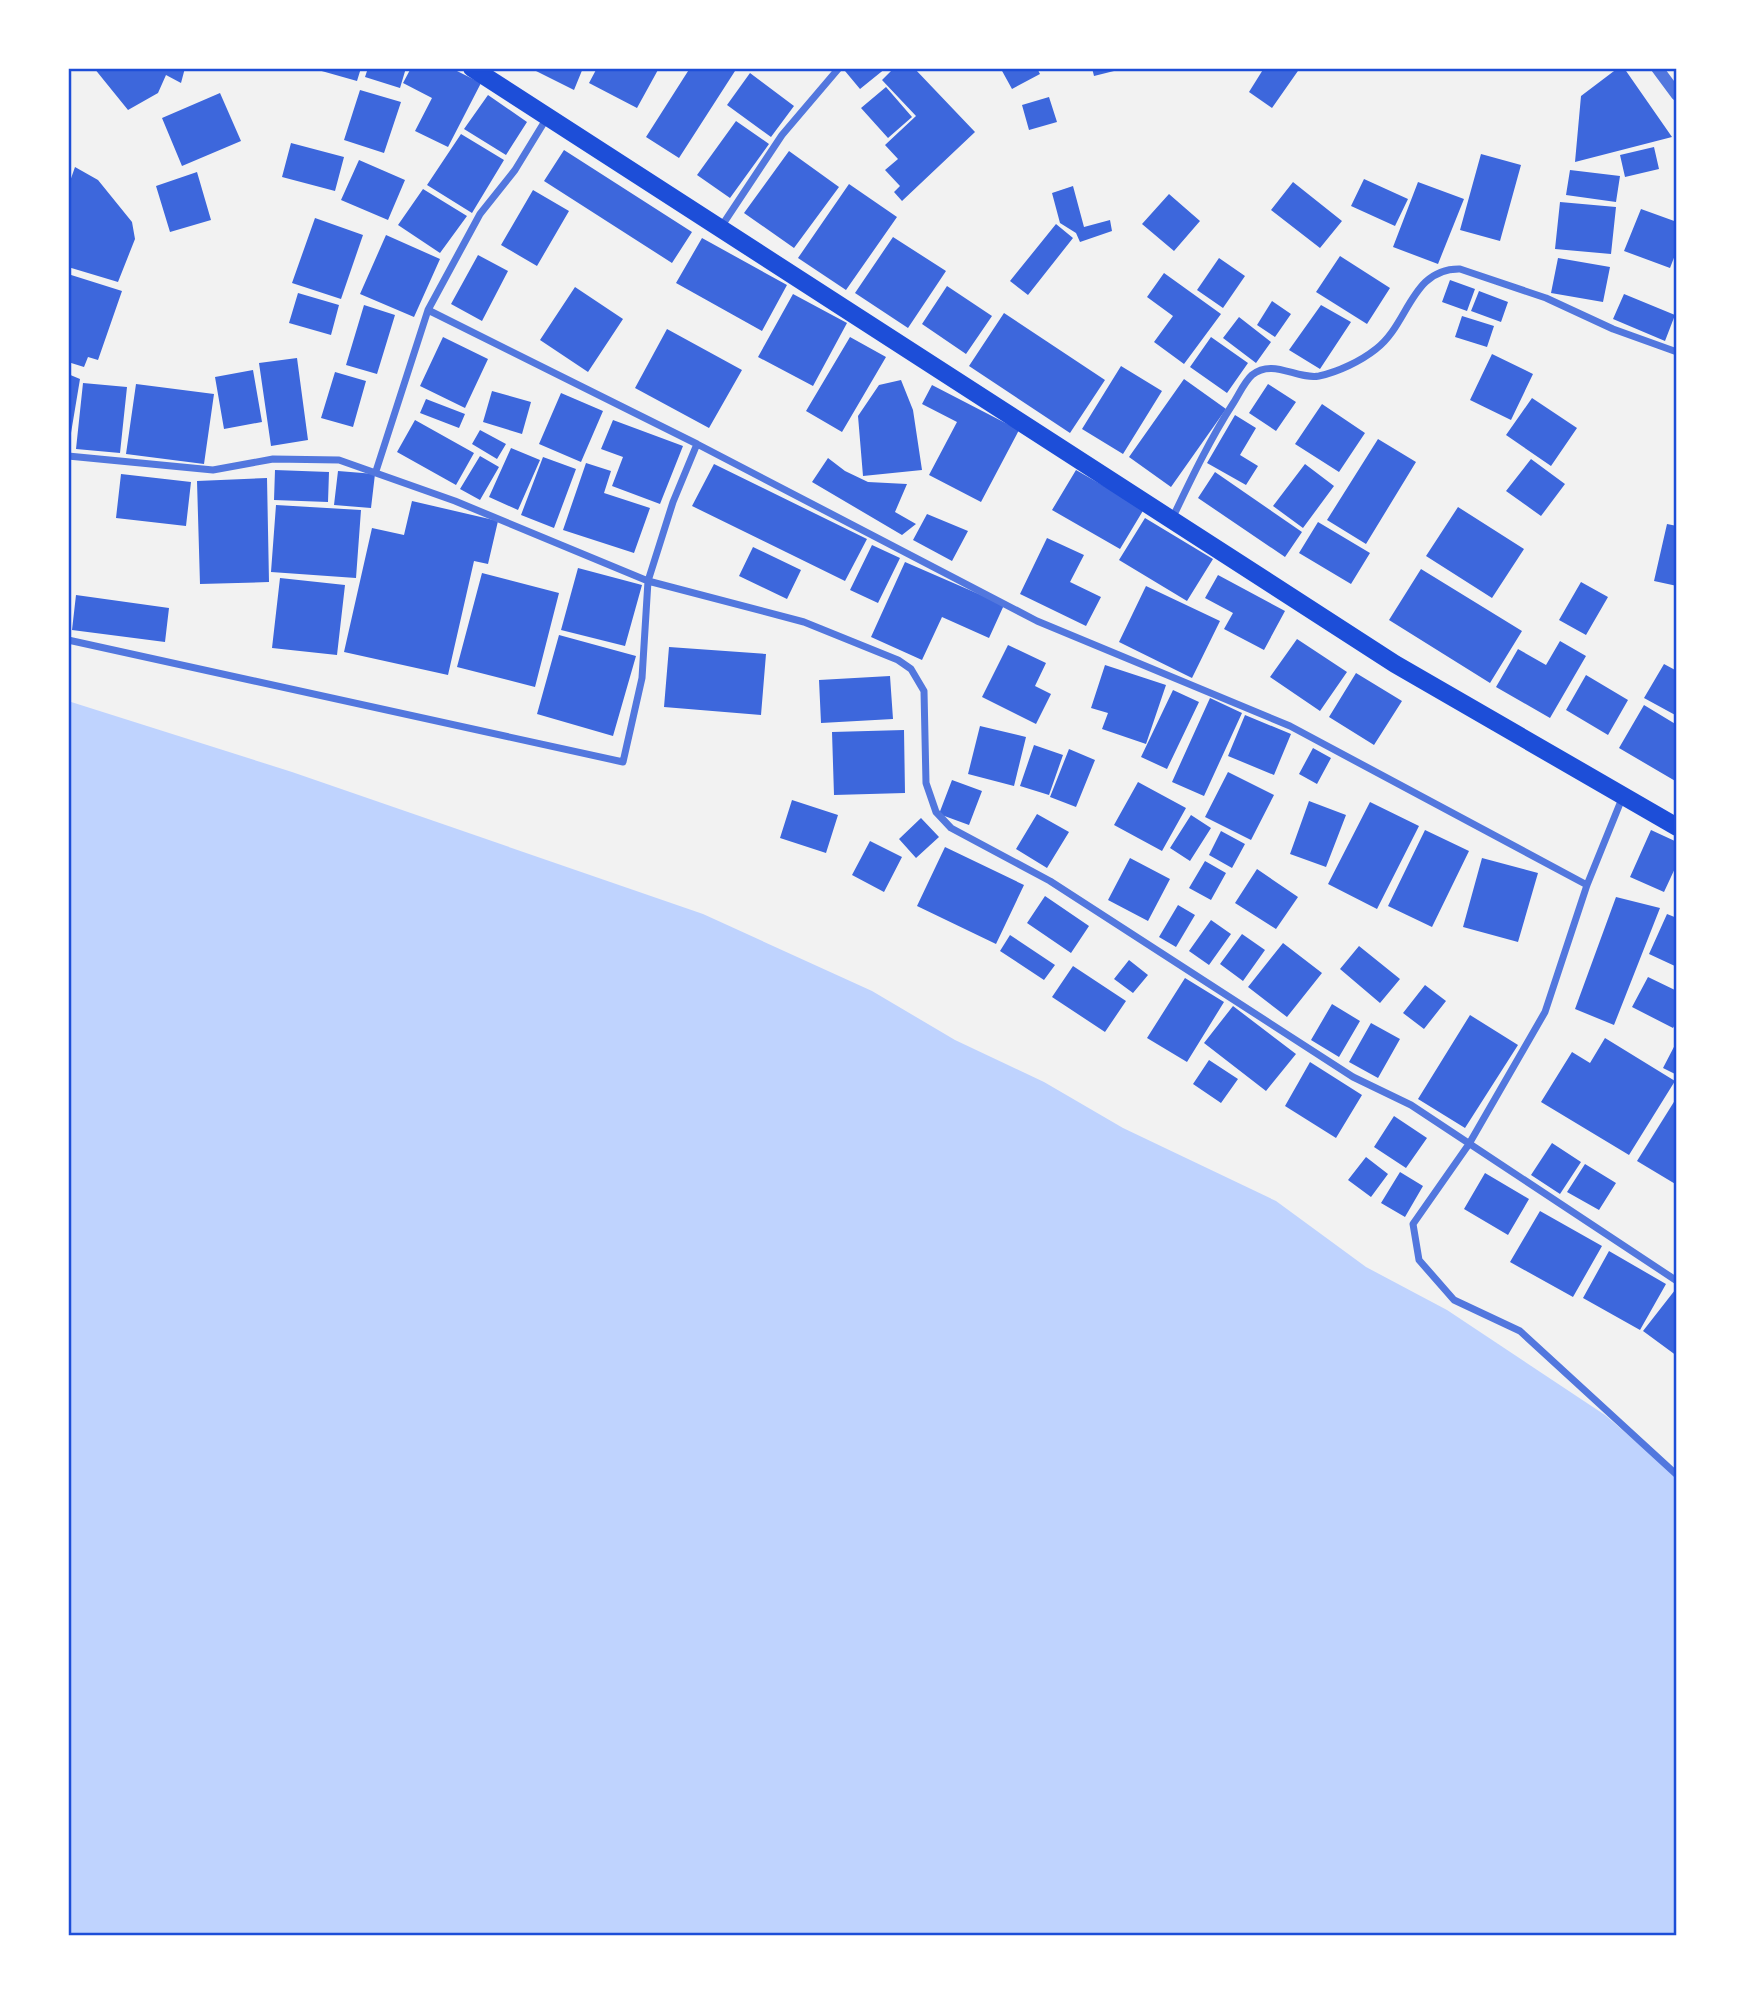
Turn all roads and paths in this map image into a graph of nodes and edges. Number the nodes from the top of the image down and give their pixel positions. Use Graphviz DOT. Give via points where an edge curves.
graph roads {
  1 [pos="472,68"];
  2 [pos="838,68"];
  3 [pos="1657,68"];
  4 [pos="1677,95"];
  5 [pos="549,115"];
  6 [pos="721,228"];
  7 [pos="428,310"];
  8 [pos="1677,352"];
  9 [pos="697,444"];
  10 [pos="68,456"];
  11 [pos="376,471"];
  12 [pos="1171,520"];
  13 [pos="648,581"];
  14 [pos="68,640"];
  15 [pos="1623,796"];
  16 [pos="1677,827"];
  17 [pos="1587,885"];
  18 [pos="1469,1143"];
  19 [pos="1677,1281"];
  20 [pos="1677,1475"];
  1 -- 5 [label="main road"];
  2 -- 6 [label="street" via="782,135"];
  3 -- 4 [label="street"];
  5 -- 6 [label="main road"];
  5 -- 7 [label="street" via="515,170 480,214"];
  6 -- 12 [label="main road"];
  7 -- 9 [label="street"];
  7 -- 11 [label="street"];
  8 -- 12 [label="street" via="1546,298 1460,269 1447,269 1423,282 1393,332 1357,361 1317,376 1278,369 1252,375 1217,428"];
  9 -- 13 [label="street"];
  9 -- 17 [label="street" via="1037,621 1290,726"];
  10 -- 11 [label="street" via="213,470 273,459 339,460"];
  11 -- 13 [label="street"];
  12 -- 15 [label="main road" via="1395,664"];
  13 -- 14 [label="street" via="642,678 623,762"];
  13 -- 18 [label="street" via="804,622 898,660 911,670 923,691 926,783 936,812 951,828 1049,881 1353,1077 1410,1105"];
  15 -- 16 [label="main road"];
  15 -- 17 [label="street"];
  17 -- 18 [label="street" via="1545,1012"];
  18 -- 19 [label="street"];
  18 -- 20 [label="street" via="1413,1224 1419,1260 1454,1300 1520,1331"];
}
